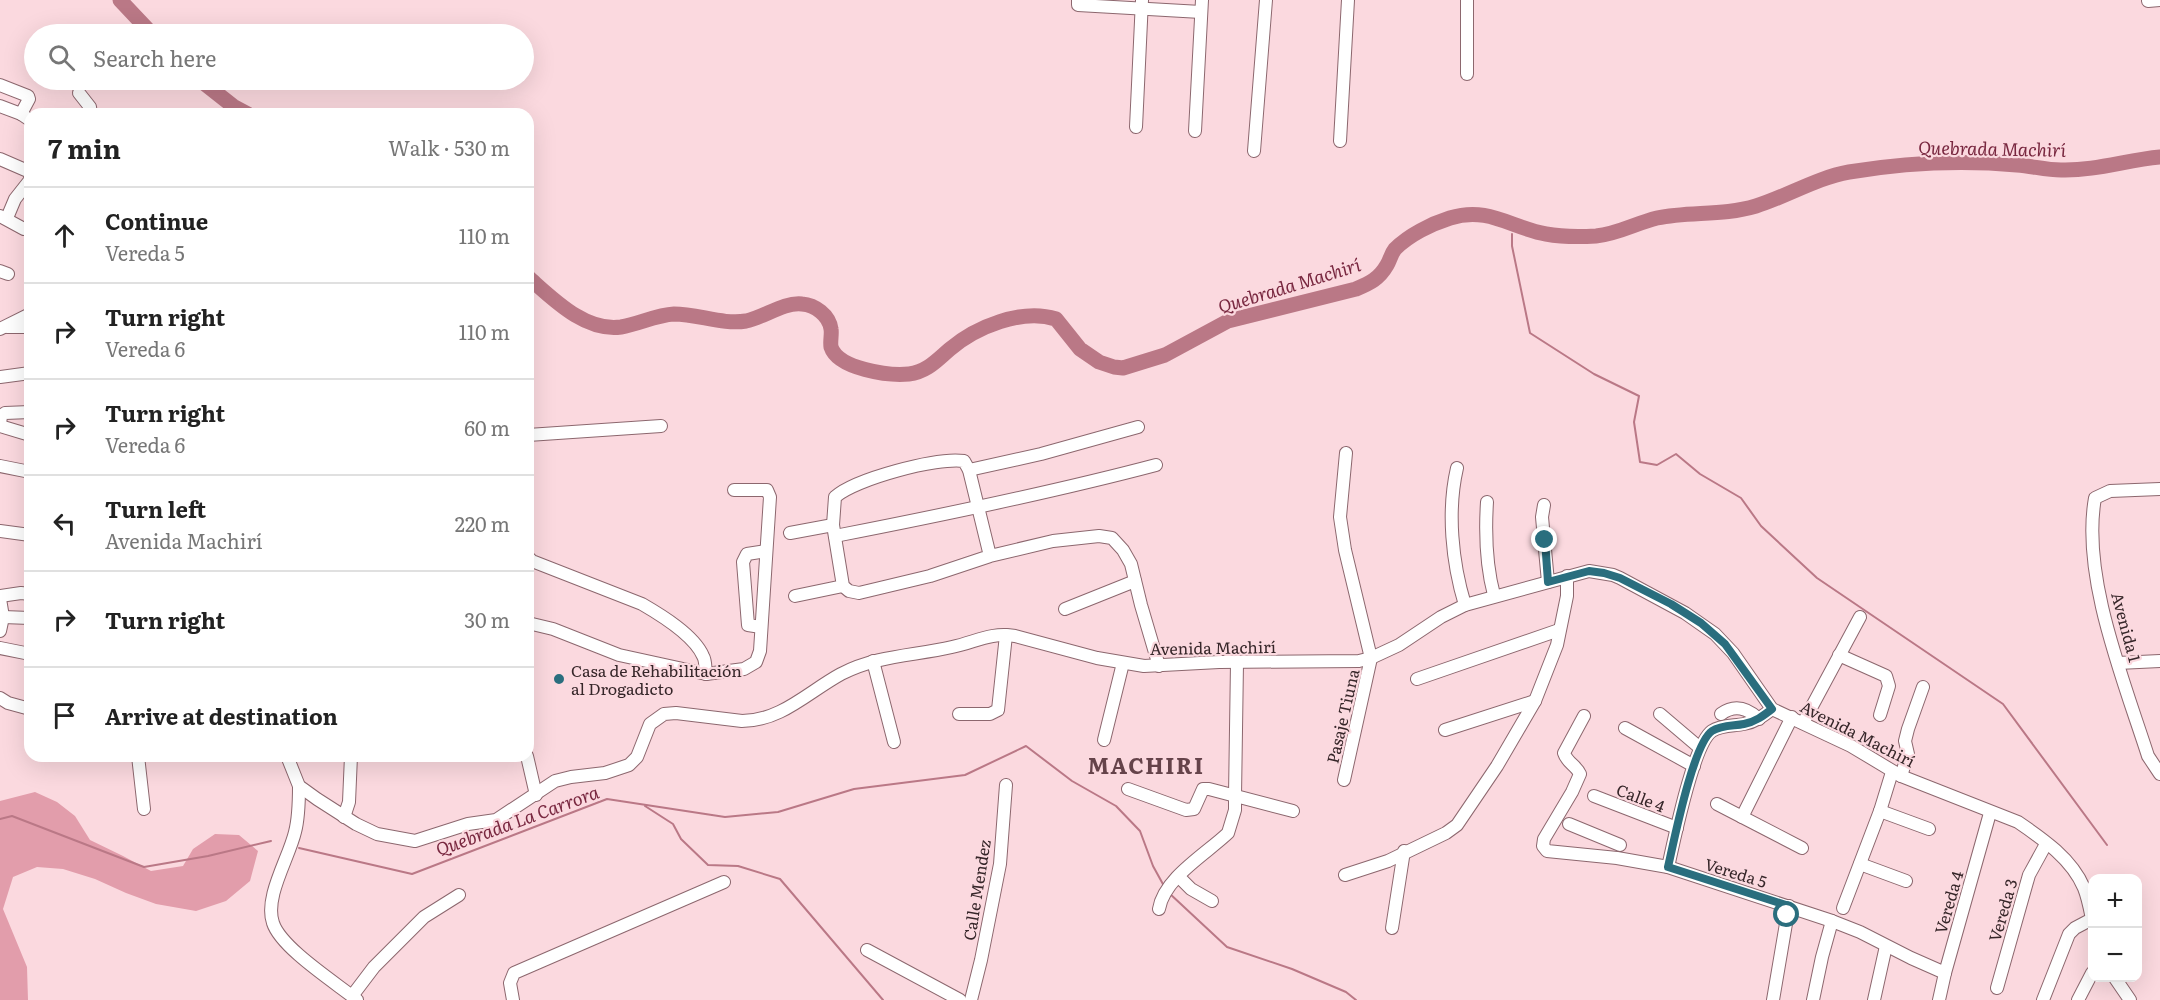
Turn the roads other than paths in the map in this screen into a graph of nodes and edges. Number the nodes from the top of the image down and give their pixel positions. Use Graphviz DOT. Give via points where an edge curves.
graph roads {
  1 [pos="1078,0"];
  2 [pos="1266,0"];
  3 [pos="1348,0"];
  4 [pos="1467,0"];
  5 [pos="2160,0"];
  6 [pos="2148,1"];
  7 [pos="1142,4"];
  8 [pos="1202,6"];
  9 [pos="1467,74"];
  10 [pos="0,85"];
  11 [pos="80,93"];
  12 [pos="0,106"];
  13 [pos="27,108"];
  14 [pos="90,108"];
  15 [pos="24,117"];
  16 [pos="1136,127"];
  17 [pos="1195,131"];
  18 [pos="1340,141"];
  19 [pos="1254,151"];
  20 [pos="0,159"];
  21 [pos="24,169"];
  22 [pos="24,188"];
  23 [pos="3,217"];
  24 [pos="24,229"];
  25 [pos="24,317"];
  26 [pos="24,327"];
  27 [pos="3,328"];
  28 [pos="24,374"];
  29 [pos="0,376"];
  30 [pos="24,412"];
  31 [pos="0,425"];
  32 [pos="661,426"];
  33 [pos="1138,427"];
  34 [pos="24,433"];
  35 [pos="534,435"];
  36 [pos="1346,453"];
  37 [pos="1156,465"];
  38 [pos="0,466"];
  39 [pos="1457,468"];
  40 [pos="969,470"];
  41 [pos="24,471"];
  42 [pos="2160,489"];
  43 [pos="734,490"];
  44 [pos="1487,502"];
  45 [pos="1544,505"];
  46 [pos="978,508"];
  47 [pos="834,530"];
  48 [pos="0,531"];
  49 [pos="790,533"];
  50 [pos="24,534"];
  51 [pos="766,551"];
  52 [pos="990,556"];
  53 [pos="534,562"];
  54 [pos="1567,576"];
  55 [pos="1135,581"];
  56 [pos="1548,582"];
  57 [pos="843,586"];
  58 [pos="24,593"];
  59 [pos="1494,595"];
  60 [pos="795,596"];
  61 [pos="0,597"];
  62 [pos="1465,605"];
  63 [pos="1065,609"];
  64 [pos="3,617"];
  65 [pos="1860,617"];
  66 [pos="24,618"];
  67 [pos="534,624"];
  68 [pos="761,627"];
  69 [pos="1560,630"];
  70 [pos="0,631"];
  71 [pos="1006,634"];
  72 [pos="0,648"];
  73 [pos="24,653"];
  74 [pos="1839,654"];
  75 [pos="1371,658"];
  76 [pos="873,661"];
  77 [pos="2160,662"];
  78 [pos="1124,663"];
  79 [pos="1237,663"];
  80 [pos="2118,663"];
  81 [pos="1159,666"];
  82 [pos="706,674"];
  83 [pos="1417,679"];
  84 [pos="1923,687"];
  85 [pos="0,698"];
  86 [pos="1535,701"];
  87 [pos="24,707"];
  88 [pos="1772,709"];
  89 [pos="959,714"];
  90 [pos="1660,714"];
  91 [pos="1721,714"];
  92 [pos="1584,716"];
  93 [pos="1880,716"];
  94 [pos="1759,719"];
  95 [pos="1797,720"];
  96 [pos="1625,728"];
  97 [pos="1445,730"];
  98 [pos="1104,740"];
  99 [pos="894,742"];
  100 [pos="1700,748"];
  101 [pos="139,762"];
  102 [pos="290,762"];
  103 [pos="351,762"];
  104 [pos="528,762"];
  105 [pos="1694,766"];
  106 [pos="1897,774"];
  107 [pos="2160,774"];
  108 [pos="1344,780"];
  109 [pos="1006,785"];
  110 [pos="300,786"];
  111 [pos="1128,789"];
  112 [pos="536,795"];
  113 [pos="1235,796"];
  114 [pos="1594,796"];
  115 [pos="1717,804"];
  116 [pos="144,809"];
  117 [pos="1293,811"];
  118 [pos="1880,811"];
  119 [pos="1990,813"];
  120 [pos="344,817"];
  121 [pos="1742,817"];
  122 [pos="1569,824"];
  123 [pos="1677,828"];
  124 [pos="1929,829"];
  125 [pos="1593,834"];
  126 [pos="2046,844"];
  127 [pos="1620,845"];
  128 [pos="1802,848"];
  129 [pos="1404,851"];
  130 [pos="1584,855"];
  131 [pos="1860,864"];
  132 [pos="1668,867"];
  133 [pos="1345,875"];
  134 [pos="1174,881"];
  135 [pos="1906,881"];
  136 [pos="724,882"];
  137 [pos="459,895"];
  138 [pos="1212,901"];
  139 [pos="1160,903"];
  140 [pos="2088,904"];
  141 [pos="1789,906"];
  142 [pos="1843,908"];
  143 [pos="1832,921"];
  144 [pos="2088,921"];
  145 [pos="1392,928"];
  146 [pos="1886,946"];
  147 [pos="867,950"];
  148 [pos="1945,972"];
  149 [pos="2088,981"];
  150 [pos="2118,982"];
  151 [pos="1997,988"];
  152 [pos="355,998"];
  153 [pos="513,1000"];
  154 [pos="960,1000"];
  155 [pos="971,1000"];
  156 [pos="1773,1000"];
  157 [pos="1813,1000"];
  158 [pos="1874,1000"];
  159 [pos="1939,1000"];
  160 [pos="2043,1000"];
  161 [pos="2078,1000"];
  162 [pos="2130,1000"];
  1 -- 7 [label="street" via="1078,5"];
  2 -- 19 [label="street"];
  3 -- 18 [label="street"];
  4 -- 9 [label="street"];
  5 -- 6 [label="street"];
  7 -- 8 [label="street"];
  7 -- 16 [label="street"];
  8 -- 17 [label="street"];
  10 -- 13 [label="street" via="28,96"];
  11 -- 14 [label="street"];
  12 -- 15 [label="street"];
  20 -- 21 [label="street"];
  22 -- 23 [label="street"];
  23 -- 24 [label="street"];
  25 -- 27 [label="street"];
  26 -- 27 [label="street"];
  28 -- 29 [label="street"];
  30 -- 31 [label="street" via="5,413"];
  31 -- 34 [label="street"];
  32 -- 35 [label="street"];
  33 -- 40 [label="street"];
  36 -- 75 [label="street" via="1340,517"];
  37 -- 46 [label="street"];
  38 -- 41 [label="street"];
  39 -- 62 [label="street" via="1452,522"];
  40 -- 46 [label="street"];
  40 -- 47 [label="street" via="964,461 954,460 861,482 834,497"];
  42 -- 80 [label="street, Avenida 1" via="2110,491 2095,498 2094,555"];
  43 -- 51 [label="street" via="767,490 770,497"];
  44 -- 59 [label="street" via="1485,539"];
  45 -- 56 [label="street"];
  46 -- 47 [label="street"];
  46 -- 52 [label="street"];
  47 -- 49 [label="street"];
  47 -- 57 [label="street"];
  48 -- 50 [label="street"];
  51 -- 68 [label="street"];
  51 -- 68 [label="street" via="747,554 743,562 748,625"];
  52 -- 55 [label="street" via="1053,541 1112,538 1131,564"];
  52 -- 57 [label="street" via="948,571 859,593"];
  53 -- 82 [label="street" via="657,613 698,648 704,657"];
  54 -- 56 [label="street, Avenida Machirí"];
  54 -- 69 [label="street"];
  54 -- 88 [label="street, Avenida Machirí" via="1589,571 1613,575 1686,613 1725,644"];
  55 -- 63 [label="street"];
  55 -- 81 [label="street"];
  56 -- 59 [label="street, Avenida Machirí"];
  57 -- 60 [label="street"];
  58 -- 61 [label="street"];
  59 -- 62 [label="street, Avenida Machirí"];
  61 -- 64 [label="street"];
  62 -- 75 [label="street, Avenida Machirí"];
  64 -- 66 [label="street"];
  64 -- 70 [label="street"];
  65 -- 74 [label="street"];
  67 -- 82 [label="street" via="619,655"];
  68 -- 82 [label="street" via="756,662 744,669"];
  69 -- 83 [label="street"];
  69 -- 86 [label="street"];
  71 -- 76 [label="street, Avenida Machirí"];
  71 -- 78 [label="street, Avenida Machirí"];
  71 -- 89 [label="street" via="998,710 990,714"];
  72 -- 73 [label="street"];
  74 -- 93 [label="street" via="1886,676 1889,686"];
  74 -- 95 [label="street"];
  75 -- 79 [label="street, Avenida Machirí"];
  75 -- 108 [label="street, Pasaje Tiuna"];
  76 -- 99 [label="street"];
  76 -- 112 [label="street, Avenida Machirí" via="840,674 772,717 742,721 664,714 650,724 637,757 629,765 555,781"];
  77 -- 80 [label="street"];
  78 -- 81 [label="street, Avenida Machirí"];
  78 -- 98 [label="street"];
  79 -- 81 [label="street, Avenida Machirí"];
  79 -- 113 [label="street"];
  80 -- 107 [label="street, Avenida 1" via="2148,756"];
  84 -- 106 [label="street" via="1906,735 1908,754"];
  85 -- 87 [label="street"];
  86 -- 97 [label="street"];
  86 -- 129 [label="street" via="1456,825"];
  88 -- 94 [label="street"];
  88 -- 95 [label="street, Avenida Machirí"];
  90 -- 100 [label="street"];
  91 -- 94 [label="street" via="1738,707"];
  92 -- 130 [label="street, Vereda 5" via="1564,753 1580,774 1543,846 1547,851"];
  94 -- 100 [label="street" via="1716,729 1707,734"];
  95 -- 106 [label="street, Avenida Machirí"];
  95 -- 121 [label="street"];
  96 -- 105 [label="street"];
  100 -- 105 [label="street"];
  101 -- 116 [label="street"];
  102 -- 110 [label="street"];
  103 -- 120 [label="street" via="349,802"];
  104 -- 112 [label="street"];
  105 -- 123 [label="street"];
  106 -- 118 [label="street"];
  106 -- 119 [label="street, Avenida Machirí"];
  109 -- 155 [label="street, Calle Mendez" via="999,864"];
  110 -- 120 [label="street, Avenida Machirí"];
  110 -- 152 [label="street" via="295,830 270,907 273,924 302,957"];
  111 -- 113 [label="street" via="1186,810 1194,809 1203,789"];
  112 -- 120 [label="street, Avenida Machirí" via="496,820 468,824 415,841 377,834"];
  113 -- 117 [label="street"];
  113 -- 134 [label="street" via="1228,833"];
  114 -- 123 [label="street, Calle 4"];
  115 -- 121 [label="street"];
  118 -- 124 [label="street"];
  118 -- 131 [label="street"];
  119 -- 126 [label="street, Avenida Machirí" via="2018,822"];
  119 -- 148 [label="street, Vereda 4"];
  121 -- 128 [label="street"];
  122 -- 125 [label="street"];
  123 -- 132 [label="street"];
  125 -- 127 [label="street"];
  125 -- 130 [label="street"];
  126 -- 140 [label="street, Avenida Machirí" via="2067,862 2083,886"];
  126 -- 151 [label="street, Vereda 3" via="2029,875"];
  129 -- 133 [label="street" via="1388,861"];
  129 -- 145 [label="street"];
  130 -- 132 [label="street, Vereda 5"];
  131 -- 135 [label="street"];
  131 -- 142 [label="street"];
  132 -- 141 [label="street, Vereda 5"];
  134 -- 138 [label="street"];
  134 -- 139 [label="street"];
  136 -- 153 [label="street" via="514,973 510,982"];
  137 -- 152 [label="street" via="424,917 374,967"];
  141 -- 143 [label="street, Vereda 5"];
  141 -- 156 [label="street"];
  143 -- 146 [label="street, Vereda 5"];
  143 -- 157 [label="street"];
  144 -- 160 [label="street" via="2069,934"];
  146 -- 148 [label="street, Vereda 5"];
  146 -- 158 [label="street"];
  147 -- 154 [label="street"];
  148 -- 159 [label="street, Vereda 4"];
  149 -- 161 [label="street"];
  150 -- 162 [label="street"];
}
